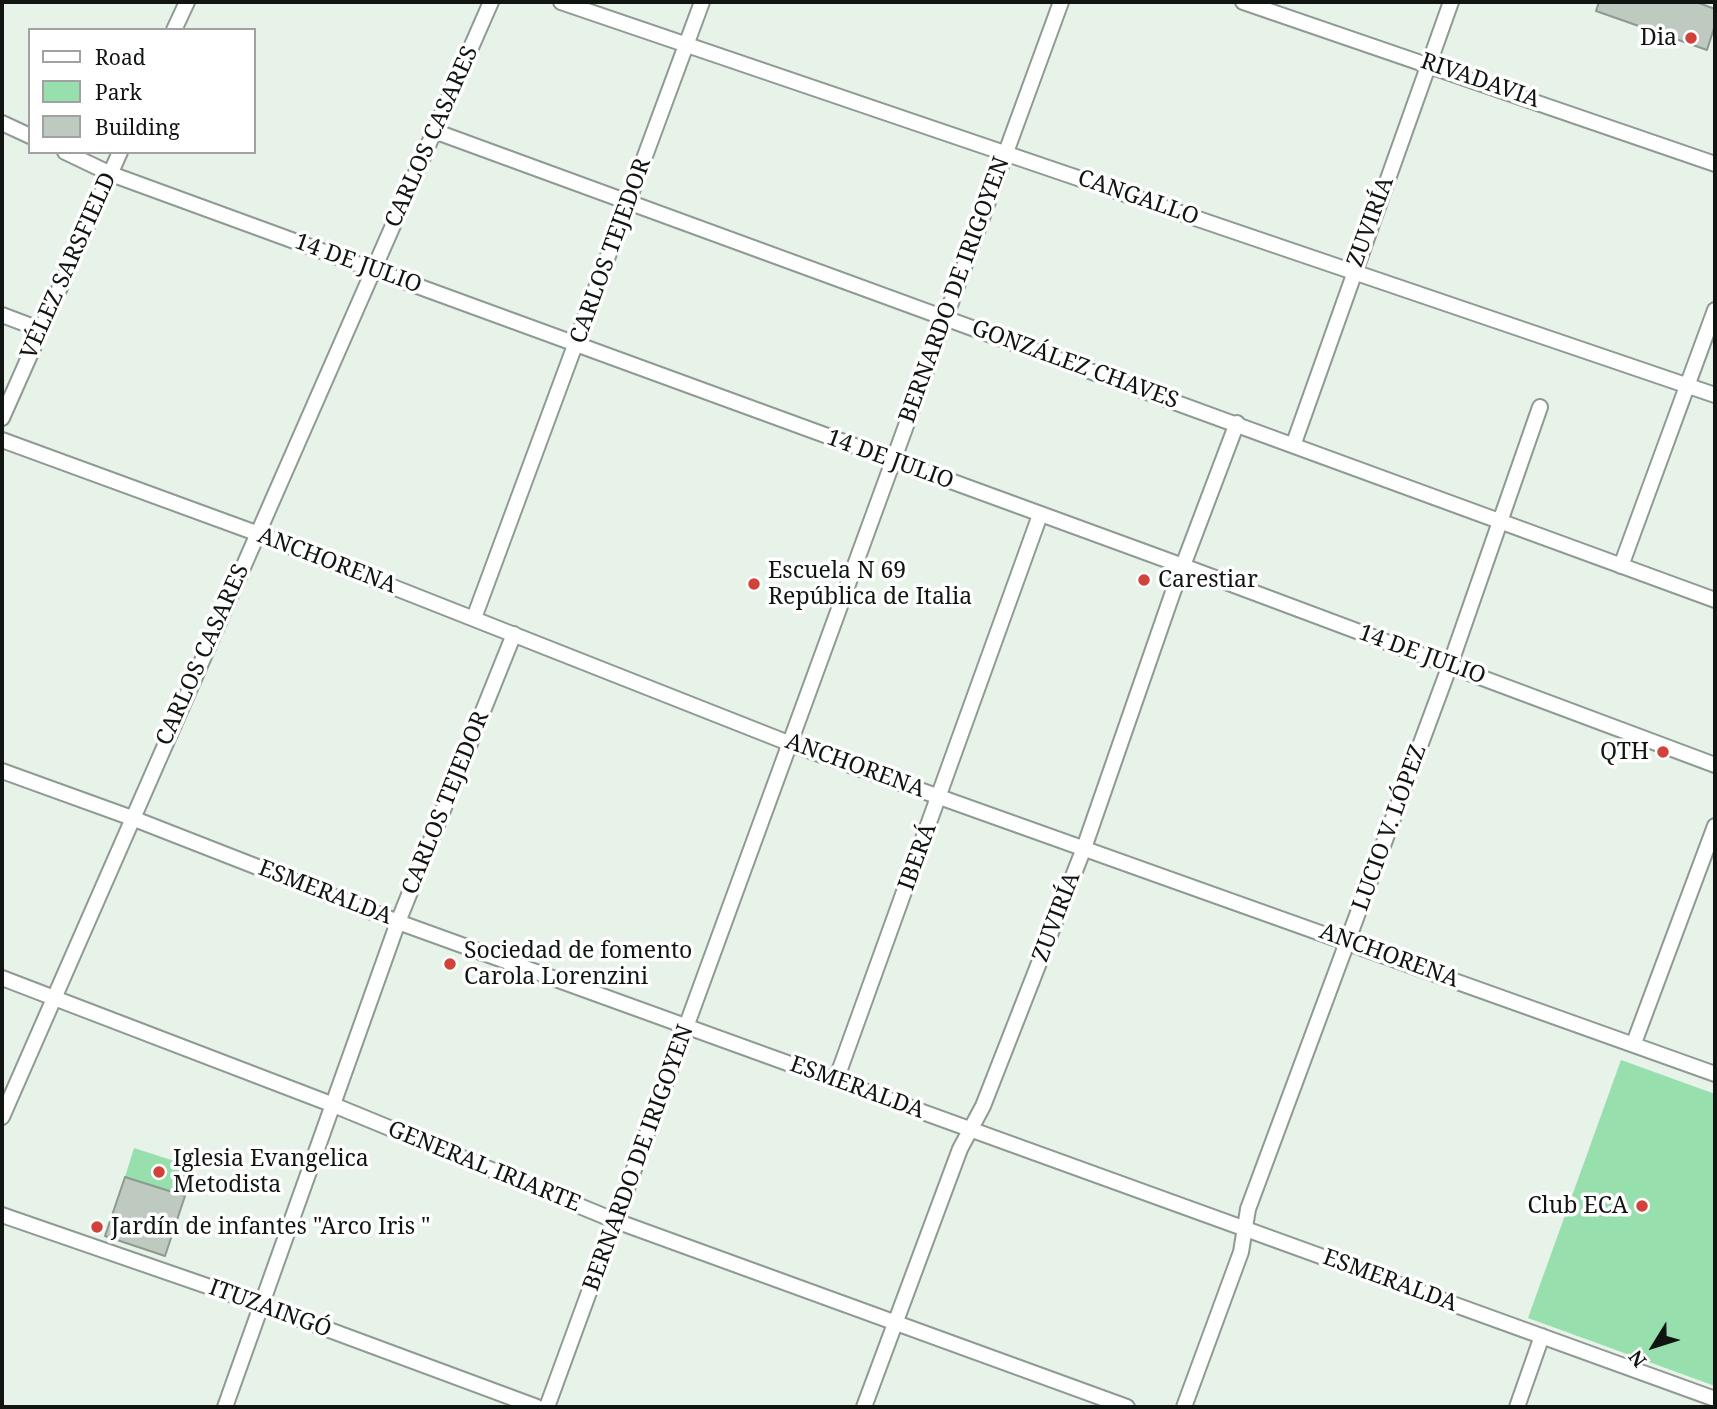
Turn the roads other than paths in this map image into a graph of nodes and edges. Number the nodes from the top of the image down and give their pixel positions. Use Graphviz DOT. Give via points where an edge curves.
graph roads {
  1 [pos="187,2"];
  2 [pos="491,2"];
  3 [pos="561,2"];
  4 [pos="702,2"];
  5 [pos="1061,2"];
  6 [pos="1243,2"];
  7 [pos="1451,2"];
  8 [pos="175,28"];
  9 [pos="687,47"];
  10 [pos="1428,63"];
  11 [pos="2,123"];
  12 [pos="434,131"];
  13 [pos="28,135"];
  14 [pos="1007,152"];
  15 [pos="69,154"];
  16 [pos="119,154"];
  17 [pos="1715,163"];
  18 [pos="111,174"];
  19 [pos="627,203"];
  20 [pos="374,270"];
  21 [pos="1353,272"];
  22 [pos="1715,310"];
  23 [pos="2,315"];
  24 [pos="945,318"];
  25 [pos="39,329"];
  26 [pos="578,344"];
  27 [pos="1687,386"];
  28 [pos="1715,395"];
  29 [pos="1540,407"];
  30 [pos="2,418"];
  31 [pos="1237,423"];
  32 [pos="2,440"];
  33 [pos="1294,443"];
  34 [pos="892,461"];
  35 [pos="1040,516"];
  36 [pos="1500,521"];
  37 [pos="256,533"];
  38 [pos="1183,566"];
  39 [pos="1621,566"];
  40 [pos="1715,600"];
  41 [pos="474,618"];
  42 [pos="514,634"];
  43 [pos="1450,665"];
  44 [pos="791,744"];
  45 [pos="1715,765"];
  46 [pos="2,771"];
  47 [pos="940,796"];
  48 [pos="132,818"];
  49 [pos="1715,826"];
  50 [pos="1084,848"];
  51 [pos="398,922"];
  52 [pos="1349,941"];
  53 [pos="2,978"];
  54 [pos="54,996"];
  55 [pos="687,1027"];
  56 [pos="1634,1043"];
  57 [pos="1715,1074"];
  58 [pos="836,1080"];
  59 [pos="331,1104"];
  60 [pos="2,1117"];
  61 [pos="971,1130"];
  62 [pos="2,1215"];
  63 [pos="617,1221"];
  64 [pos="1246,1229"];
  65 [pos="262,1305"];
  66 [pos="895,1323"];
  67 [pos="1542,1336"];
  68 [pos="1715,1399"];
  69 [pos="225,1407"];
  70 [pos="537,1407"];
  71 [pos="547,1407"];
  72 [pos="864,1407"];
  73 [pos="1127,1407"];
  74 [pos="1184,1407"];
  75 [pos="1517,1407"];
  1 -- 8 [label="street"];
  2 -- 12 [label="street, CARLOS CASARES"];
  3 -- 9 [label="street, CANGALLO"];
  4 -- 9 [label="street, CARLOS TEJEDOR"];
  5 -- 14 [label="street, BERNARDO DE IRIGOYEN"];
  6 -- 10 [label="street, RIVADAVIA"];
  7 -- 10 [label="street, ZUVIRÍA"];
  9 -- 14 [label="street, CANGALLO"];
  9 -- 19 [label="street, CARLOS TEJEDOR"];
  10 -- 17 [label="street, RIVADAVIA"];
  10 -- 21 [label="street, ZUVIRÍA"];
  11 -- 13 [label="street"];
  12 -- 19 [label="street, GONZÁLEZ CHAVES"];
  12 -- 20 [label="street, CARLOS CASARES"];
  14 -- 21 [label="street, CANGALLO"];
  14 -- 24 [label="street, BERNARDO DE IRIGOYEN"];
  15 -- 18 [label="street, 14 DE JULIO"];
  16 -- 18 [label="street, VÉLEZ SARSFIELD"];
  18 -- 20 [label="street, 14 DE JULIO"];
  18 -- 25 [label="street, VÉLEZ SARSFIELD"];
  19 -- 24 [label="street, GONZÁLEZ CHAVES"];
  19 -- 26 [label="street, CARLOS TEJEDOR"];
  20 -- 26 [label="street, 14 DE JULIO"];
  20 -- 37 [label="street, CARLOS CASARES"];
  21 -- 27 [label="street, CANGALLO"];
  21 -- 33 [label="street, ZUVIRÍA"];
  22 -- 27 [label="street"];
  23 -- 25 [label="street"];
  24 -- 31 [label="street, GONZÁLEZ CHAVES"];
  24 -- 34 [label="street, BERNARDO DE IRIGOYEN"];
  25 -- 30 [label="street, VÉLEZ SARSFIELD"];
  26 -- 34 [label="street, 14 DE JULIO"];
  26 -- 41 [label="street, CARLOS TEJEDOR"];
  27 -- 28 [label="street, CANGALLO"];
  27 -- 39 [label="street"];
  29 -- 36 [label="street, LUCIO V. LÓPEZ"];
  31 -- 33 [label="street, GONZÁLEZ CHAVES"];
  31 -- 38 [label="street, ZUVIRÍA"];
  32 -- 37 [label="street, ANCHORENA"];
  33 -- 36 [label="street, GONZÁLEZ CHAVES"];
  34 -- 35 [label="street, 14 DE JULIO"];
  34 -- 44 [label="street, BERNARDO DE IRIGOYEN"];
  35 -- 38 [label="street, 14 DE JULIO"];
  35 -- 47 [label="street, IBERÁ"];
  36 -- 39 [label="street, GONZÁLEZ CHAVES"];
  36 -- 43 [label="street, LUCIO V. LÓPEZ"];
  37 -- 41 [label="street, ANCHORENA"];
  37 -- 48 [label="street, CARLOS CASARES"];
  38 -- 43 [label="street, 14 DE JULIO"];
  38 -- 50 [label="street, ZUVIRÍA"];
  39 -- 40 [label="street, GONZÁLEZ CHAVES"];
  41 -- 42 [label="street, ANCHORENA"];
  42 -- 44 [label="street, ANCHORENA"];
  42 -- 51 [label="street, CARLOS TEJEDOR"];
  43 -- 45 [label="street, 14 DE JULIO"];
  43 -- 52 [label="street, LUCIO V. LÓPEZ"];
  44 -- 47 [label="street, ANCHORENA"];
  44 -- 55 [label="street, BERNARDO DE IRIGOYEN"];
  46 -- 48 [label="street, ESMERALDA"];
  47 -- 50 [label="street, ANCHORENA"];
  47 -- 58 [label="street, IBERÁ"];
  48 -- 51 [label="street, ESMERALDA"];
  48 -- 54 [label="street, CARLOS CASARES"];
  49 -- 56 [label="street"];
  50 -- 52 [label="street, ANCHORENA"];
  50 -- 61 [label="street, ZUVIRÍA"];
  51 -- 55 [label="street, ESMERALDA"];
  51 -- 59 [label="street, CARLOS TEJEDOR"];
  52 -- 56 [label="street, ANCHORENA"];
  52 -- 64 [label="street, LUCIO V. LÓPEZ" via="1248,1209"];
  53 -- 54 [label="street, GENERAL IRIARTE"];
  54 -- 59 [label="street, GENERAL IRIARTE"];
  54 -- 60 [label="street, CARLOS CASARES"];
  55 -- 58 [label="street, ESMERALDA"];
  55 -- 63 [label="street, BERNARDO DE IRIGOYEN"];
  56 -- 57 [label="street, ANCHORENA"];
  58 -- 61 [label="street, ESMERALDA"];
  59 -- 63 [label="street, GENERAL IRIARTE"];
  59 -- 65 [label="street, CARLOS TEJEDOR"];
  61 -- 64 [label="street, ESMERALDA"];
  61 -- 66 [label="street, ZUVIRÍA"];
  62 -- 65 [label="street, ITUZAINGÓ"];
  63 -- 66 [label="street, GENERAL IRIARTE"];
  63 -- 71 [label="street, BERNARDO DE IRIGOYEN"];
  64 -- 67 [label="street, ESMERALDA"];
  64 -- 74 [label="street, LUCIO V. LÓPEZ"];
  65 -- 69 [label="street, CARLOS TEJEDOR"];
  65 -- 70 [label="street, ITUZAINGÓ"];
  66 -- 72 [label="street, ZUVIRÍA"];
  66 -- 73 [label="street, GENERAL IRIARTE"];
  67 -- 68 [label="street, ESMERALDA"];
  67 -- 75 [label="street"];
}
